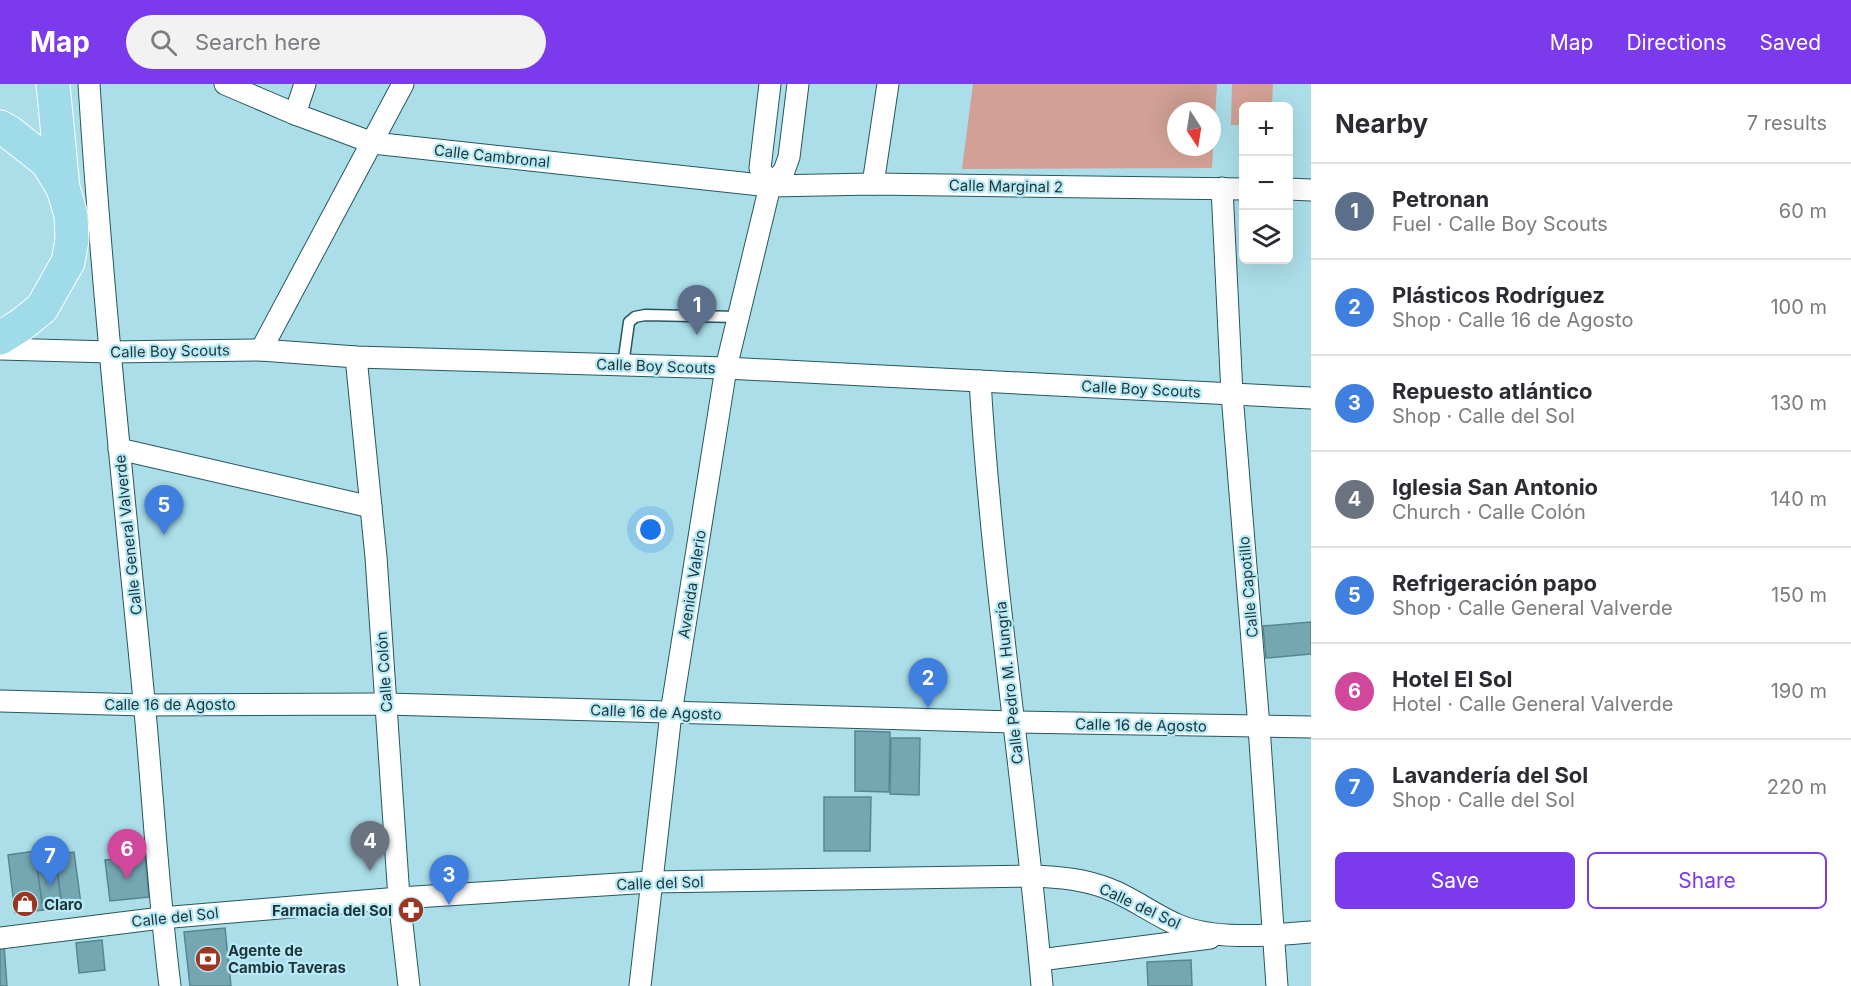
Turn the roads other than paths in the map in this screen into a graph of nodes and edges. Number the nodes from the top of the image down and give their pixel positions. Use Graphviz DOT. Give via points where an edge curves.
graph roads {
  1 [pos="53,84"];
  2 [pos="89,84"];
  3 [pos="225,84"];
  4 [pos="305,84"];
  5 [pos="403,84"];
  6 [pos="770,84"];
  7 [pos="798,84"];
  8 [pos="888,84"];
  9 [pos="295,114"];
  10 [pos="0,127"];
  11 [pos="373,143"];
  12 [pos="873,184"];
  13 [pos="770,186"];
  14 [pos="63,188"];
  15 [pos="1222,188"];
  16 [pos="1239,189"];
  17 [pos="1293,189"];
  18 [pos="1311,190"];
  19 [pos="738,316"];
  20 [pos="0,338"];
  21 [pos="0,350"];
  22 [pos="261,350"];
  23 [pos="110,352"];
  24 [pos="356,357"];
  25 [pos="623,365"];
  26 [pos="726,368"];
  27 [pos="980,381"];
  28 [pos="1232,394"];
  29 [pos="1311,398"];
  30 [pos="119,449"];
  31 [pos="371,507"];
  32 [pos="0,701"];
  33 [pos="387,704"];
  34 [pos="144,705"];
  35 [pos="671,713"];
  36 [pos="1012,722"];
  37 [pos="1259,727"];
  38 [pos="1311,727"];
  39 [pos="1032,876"];
  40 [pos="651,882"];
  41 [pos="399,898"];
  42 [pos="161,918"];
  43 [pos="1311,932"];
  44 [pos="1231,935"];
  45 [pos="1274,935"];
  46 [pos="0,938"];
  47 [pos="1040,960"];
  48 [pos="170,986"];
  49 [pos="409,986"];
  50 [pos="640,986"];
  51 [pos="1042,986"];
  52 [pos="1277,986"];
  1 -- 14 [label="main road"];
  2 -- 23 [label="street, Calle General Valverde"];
  3 -- 9 [label="street, Calle Cambronal"];
  4 -- 9 [label="street"];
  5 -- 11 [label="street"];
  6 -- 13 [label="street" via="760,168"];
  7 -- 13 [label="street, Avenida Valerio" via="789,157 784,171"];
  8 -- 12 [label="street"];
  9 -- 11 [label="street, Calle Cambronal"];
  10 -- 14 [label="main road" via="47,162"];
  11 -- 13 [label="street, Calle Cambronal"];
  11 -- 22 [label="street"];
  12 -- 13 [label="street, Calle Marginal 2"];
  12 -- 15 [label="street, Calle Marginal 2"];
  13 -- 19 [label="street, Avenida Valerio"];
  14 -- 20 [label="main road" via="71,215 68,262 42,308"];
  15 -- 16 [label="street, Calle Marginal 2"];
  15 -- 28 [label="street, Calle Capotillo"];
  17 -- 18 [label="street"];
  19 -- 25 [label="lane" via="635,317 629,322"];
  19 -- 26 [label="street, Avenida Valerio"];
  21 -- 23 [label="street, Calle Boy Scouts"];
  22 -- 23 [label="street, Calle Boy Scouts"];
  22 -- 24 [label="street, Calle Boy Scouts"];
  23 -- 30 [label="street, Calle General Valverde"];
  24 -- 25 [label="street, Calle Boy Scouts"];
  24 -- 31 [label="street, Calle Colón"];
  25 -- 26 [label="street, Calle Boy Scouts"];
  26 -- 27 [label="street, Calle Boy Scouts"];
  26 -- 35 [label="street, Avenida Valerio"];
  27 -- 28 [label="street, Calle Boy Scouts"];
  27 -- 36 [label="street, Calle Pedro M. Hungría"];
  28 -- 29 [label="street, Calle Boy Scouts"];
  28 -- 37 [label="street, Calle Capotillo"];
  30 -- 31 [label="street"];
  30 -- 34 [label="street, Calle General Valverde"];
  31 -- 33 [label="street, Calle Colón"];
  32 -- 34 [label="street, Calle 16 de Agosto"];
  33 -- 34 [label="street, Calle 16 de Agosto"];
  33 -- 35 [label="street, Calle 16 de Agosto"];
  33 -- 41 [label="street, Calle Colón"];
  34 -- 42 [label="street, Calle General Valverde"];
  35 -- 36 [label="street, Calle 16 de Agosto"];
  35 -- 40 [label="street, Avenida Valerio"];
  36 -- 37 [label="street, Calle 16 de Agosto"];
  36 -- 39 [label="street, Calle Pedro M. Hungría"];
  37 -- 38 [label="street, Calle 16 de Agosto"];
  37 -- 45 [label="street, Calle Capotillo"];
  39 -- 40 [label="street, Calle del Sol"];
  39 -- 44 [label="street, Calle del Sol" via="1077,879 1110,889 1179,926"];
  39 -- 47 [label="street, Calle Pedro M. Hungría"];
  40 -- 41 [label="street, Calle del Sol"];
  40 -- 50 [label="street, Avenida Valerio"];
  41 -- 42 [label="street, Calle del Sol"];
  41 -- 49 [label="street, Calle Colón"];
  42 -- 46 [label="street, Calle del Sol"];
  42 -- 48 [label="street, Calle General Valverde"];
  43 -- 45 [label="street, Calle del Sol"];
  44 -- 45 [label="street, Calle del Sol"];
  44 -- 47 [label="street"];
  45 -- 52 [label="street, Calle Capotillo"];
  47 -- 51 [label="street, Calle Pedro M. Hungría"];
}
